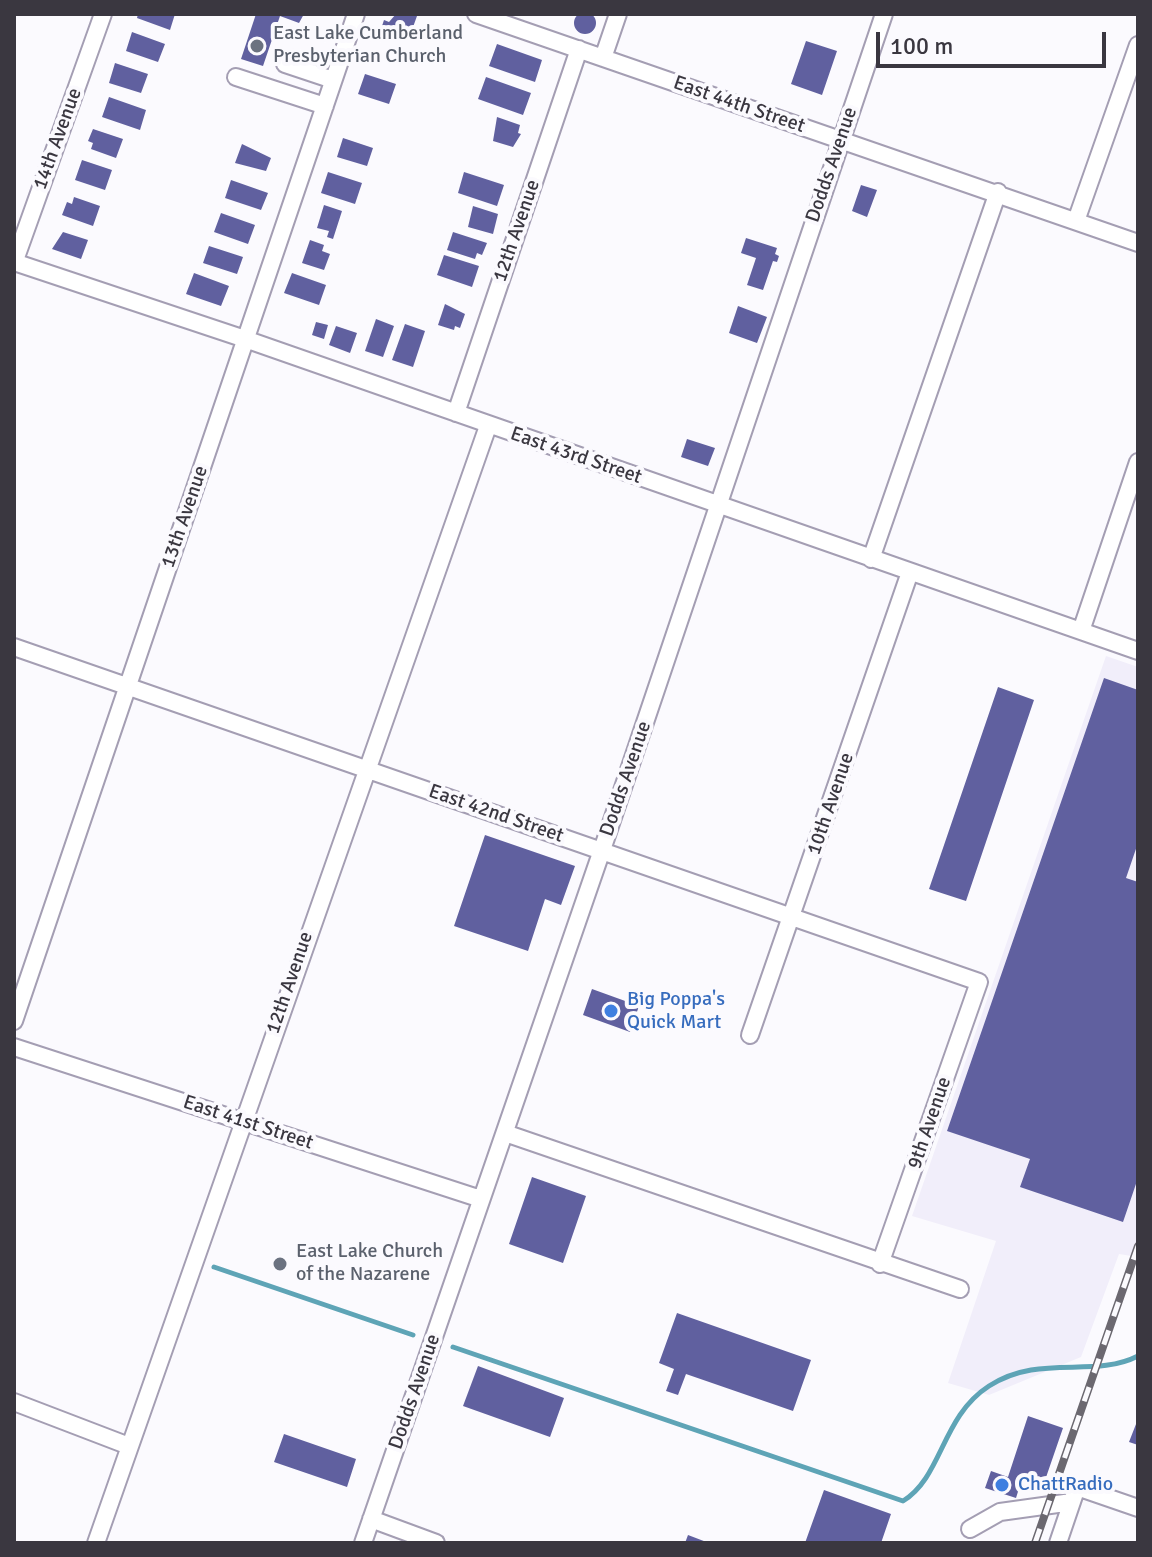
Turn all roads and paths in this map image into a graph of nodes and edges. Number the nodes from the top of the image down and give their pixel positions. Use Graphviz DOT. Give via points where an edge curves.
graph roads {
  1 [pos="103,14"];
  2 [pos="356,14"];
  3 [pos="476,14"];
  4 [pos="618,14"];
  5 [pos="884,14"];
  6 [pos="1138,45"];
  7 [pos="579,49"];
  8 [pos="603,58"];
  9 [pos="285,64"];
  10 [pos="236,77"];
  11 [pos="333,80"];
  12 [pos="325,106"];
  13 [pos="839,140"];
  14 [pos="998,192"];
  15 [pos="1076,221"];
  16 [pos="1138,243"];
  17 [pos="14,262"];
  18 [pos="245,339"];
  19 [pos="456,413"];
  20 [pos="488,426"];
  21 [pos="1138,462"];
  22 [pos="720,506"];
  23 [pos="871,559"];
  24 [pos="910,572"];
  25 [pos="1081,631"];
  26 [pos="14,647"];
  27 [pos="1138,651"];
  28 [pos="128,687"];
  29 [pos="365,770"];
  30 [pos="602,850"];
  31 [pos="792,917"];
  32 [pos="979,982"];
  33 [pos="14,1021"];
  34 [pos="750,1035"];
  35 [pos="14,1047"];
  36 [pos="242,1121"];
  37 [pos="505,1133"];
  38 [pos="481,1199"];
  39 [pos="880,1264"];
  40 [pos="960,1289"];
  41 [pos="14,1402"];
  42 [pos="129,1446"];
  43 [pos="1074,1495"];
  44 [pos="1138,1508"];
  45 [pos="371,1519"];
  46 [pos="970,1529"];
  47 [pos="96,1543"];
  48 [pos="363,1543"];
  49 [pos="436,1543"];
  50 [pos="1058,1543"];
  1 -- 17 [label="street, 14th Avenue"];
  2 -- 11 [label="street, 13th Avenue"];
  3 -- 7 [label="street, East 44th Street"];
  4 -- 8 [label="street"];
  5 -- 13 [label="street, Dodds Avenue"];
  6 -- 15 [label="street"];
  7 -- 8 [label="street, East 44th Street"];
  7 -- 19 [label="street, 12th Avenue"];
  8 -- 13 [label="street, East 44th Street"];
  9 -- 11 [label="street"];
  10 -- 12 [label="street"];
  11 -- 12 [label="street, 13th Avenue"];
  12 -- 18 [label="street, 13th Avenue"];
  13 -- 14 [label="street, East 44th Street"];
  13 -- 22 [label="street, Dodds Avenue"];
  14 -- 15 [label="street, East 44th Street"];
  14 -- 23 [label="street"];
  15 -- 16 [label="street, East 44th Street"];
  17 -- 18 [label="street, East 43rd Street"];
  18 -- 19 [label="street, East 43rd Street"];
  18 -- 28 [label="street, 13th Avenue"];
  19 -- 20 [label="street, East 43rd Street"];
  20 -- 22 [label="street, East 43rd Street"];
  20 -- 29 [label="street, 12th Avenue"];
  21 -- 25 [label="street"];
  22 -- 23 [label="street, East 43rd Street"];
  22 -- 30 [label="street, Dodds Avenue"];
  23 -- 24 [label="street, East 43rd Street"];
  24 -- 25 [label="street, East 43rd Street"];
  24 -- 31 [label="street, 10th Avenue"];
  25 -- 27 [label="street, East 43rd Street"];
  26 -- 28 [label="street, East 42nd Street"];
  28 -- 29 [label="street, East 42nd Street"];
  28 -- 33 [label="street, 13th Avenue"];
  29 -- 30 [label="street, East 42nd Street"];
  29 -- 36 [label="street, 12th Avenue"];
  30 -- 31 [label="street, East 42nd Street"];
  30 -- 37 [label="street, Dodds Avenue"];
  31 -- 32 [label="street, East 42nd Street"];
  31 -- 34 [label="street, 10th Avenue"];
  32 -- 39 [label="street, 9th Avenue"];
  35 -- 36 [label="street, East 41st Street"];
  36 -- 38 [label="street, East 41st Street"];
  36 -- 42 [label="street, 12th Avenue"];
  37 -- 38 [label="street, Dodds Avenue"];
  37 -- 39 [label="street"];
  38 -- 45 [label="street, Dodds Avenue"];
  39 -- 40 [label="street"];
  41 -- 42 [label="street"];
  42 -- 47 [label="street, 12th Avenue"];
  43 -- 44 [label="street"];
  43 -- 46 [label="street" via="1000,1512"];
  43 -- 50 [label="street"];
  45 -- 48 [label="street, Dodds Avenue"];
  45 -- 49 [label="street"];
}
